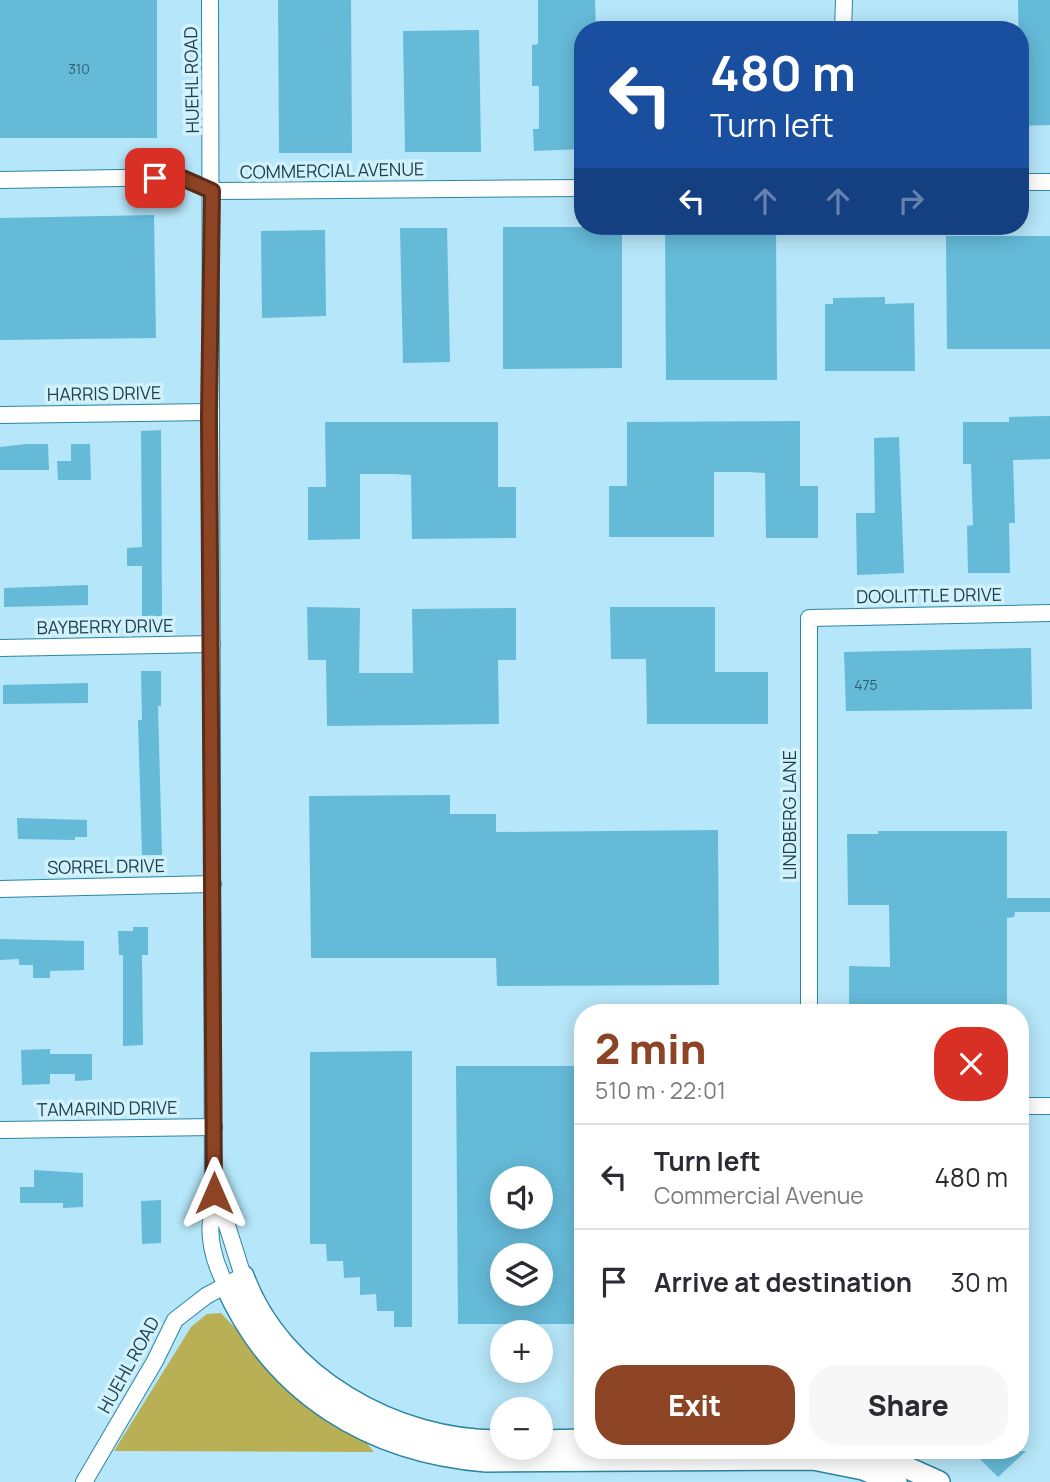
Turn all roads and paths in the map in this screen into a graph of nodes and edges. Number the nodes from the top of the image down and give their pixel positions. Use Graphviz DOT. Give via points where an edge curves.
graph roads {
  1 [pos="211,0"];
  2 [pos="844,0"];
  3 [pos="844,21"];
  4 [pos="0,180"];
  5 [pos="1029,182"];
  6 [pos="1050,182"];
  7 [pos="574,188"];
  8 [pos="212,191"];
  9 [pos="209,412"];
  10 [pos="0,415"];
  11 [pos="1050,613"];
  12 [pos="809,618"];
  13 [pos="212,645"];
  14 [pos="0,648"];
  15 [pos="213,884"];
  16 [pos="0,889"];
  17 [pos="809,1004"];
  18 [pos="1029,1106"];
  19 [pos="1050,1106"];
  20 [pos="214,1126"];
  21 [pos="0,1130"];
  22 [pos="235,1280"];
  23 [pos="490,1440"];
  24 [pos="574,1440"];
  25 [pos="553,1441"];
  26 [pos="888,1459"];
  27 [pos="84,1482"];
  28 [pos="896,1482"];
  29 [pos="939,1482"];
  1 -- 8 [label="street, HUEHL ROAD"];
  2 -- 3 [label="street"];
  4 -- 8 [label="street, COMMERCIAL AVENUE" via="180,177"];
  5 -- 6 [label="street"];
  7 -- 8 [label="street, COMMERCIAL AVENUE"];
  8 -- 9 [label="street, HUEHL ROAD"];
  9 -- 10 [label="street, HARRIS DRIVE"];
  9 -- 13 [label="street, HUEHL ROAD"];
  11 -- 12 [label="street, DOOLITTLE DRIVE"];
  12 -- 17 [label="street, LINDBERG LANE"];
  13 -- 14 [label="street, BAYBERRY DRIVE"];
  13 -- 15 [label="street, HUEHL ROAD"];
  15 -- 16 [label="street, SORREL DRIVE"];
  15 -- 20 [label="street, HUEHL ROAD"];
  18 -- 19 [label="street"];
  20 -- 21 [label="street, TAMARIND DRIVE"];
  20 -- 22 [label="street, HUEHL ROAD" via="214,1209 225,1219"];
  22 -- 23 [label="street" via="326,1383 364,1409 415,1430"];
  22 -- 27 [label="street, HUEHL ROAD" via="175,1320"];
  22 -- 28 [label="street" via="256,1339 308,1394 356,1427 412,1450 486,1461 813,1459 863,1469"];
  24 -- 25 [label="street"];
  26 -- 29 [label="street"];
}
